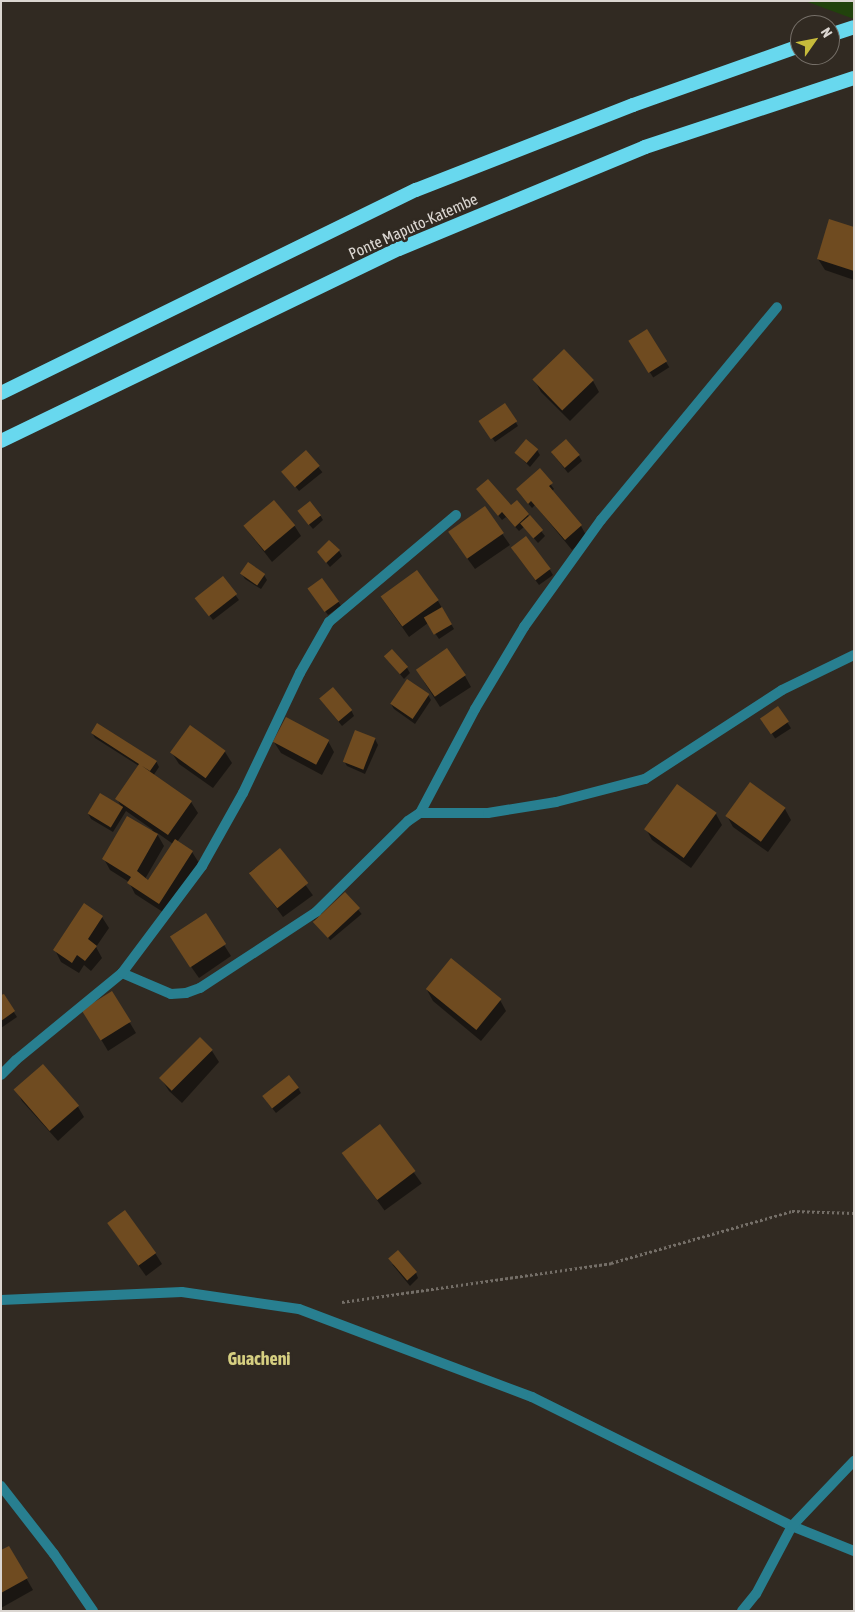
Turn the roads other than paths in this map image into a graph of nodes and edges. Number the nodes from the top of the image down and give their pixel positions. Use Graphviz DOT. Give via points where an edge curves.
graph roads {
  1 [pos="854,27"];
  2 [pos="840,32"];
  3 [pos="790,50"];
  4 [pos="854,78"];
  5 [pos="777,306"];
  6 [pos="1,393"];
  7 [pos="1,441"];
  8 [pos="456,515"];
  9 [pos="854,655"];
  10 [pos="420,813"];
  11 [pos="122,973"];
  12 [pos="1,1075"];
  13 [pos="1,1300"];
  14 [pos="854,1461"];
  15 [pos="1,1486"];
  16 [pos="792,1526"];
  17 [pos="854,1551"];
  18 [pos="92,1611"];
  19 [pos="742,1611"];
  1 -- 2 [label="highway"];
  3 -- 6 [label="highway, Ponte Maputo-Katembe" via="633,105 416,190"];
  4 -- 7 [label="highway, Ponte Maputo-Katembe" via="645,147 399,249"];
  5 -- 10 [label="street" via="601,520 530,620 475,709"];
  8 -- 11 [label="street" via="330,622 300,673 243,793 202,866"];
  9 -- 10 [label="street" via="782,690 645,779 556,802 488,813"];
  10 -- 11 [label="street" via="316,912 200,988 170,994"];
  11 -- 12 [label="street"];
  13 -- 16 [label="street" via="182,1292 299,1309 532,1397"];
  14 -- 16 [label="street"];
  15 -- 18 [label="street" via="54,1554"];
  16 -- 17 [label="street"];
  16 -- 19 [label="street" via="756,1594"];
}
